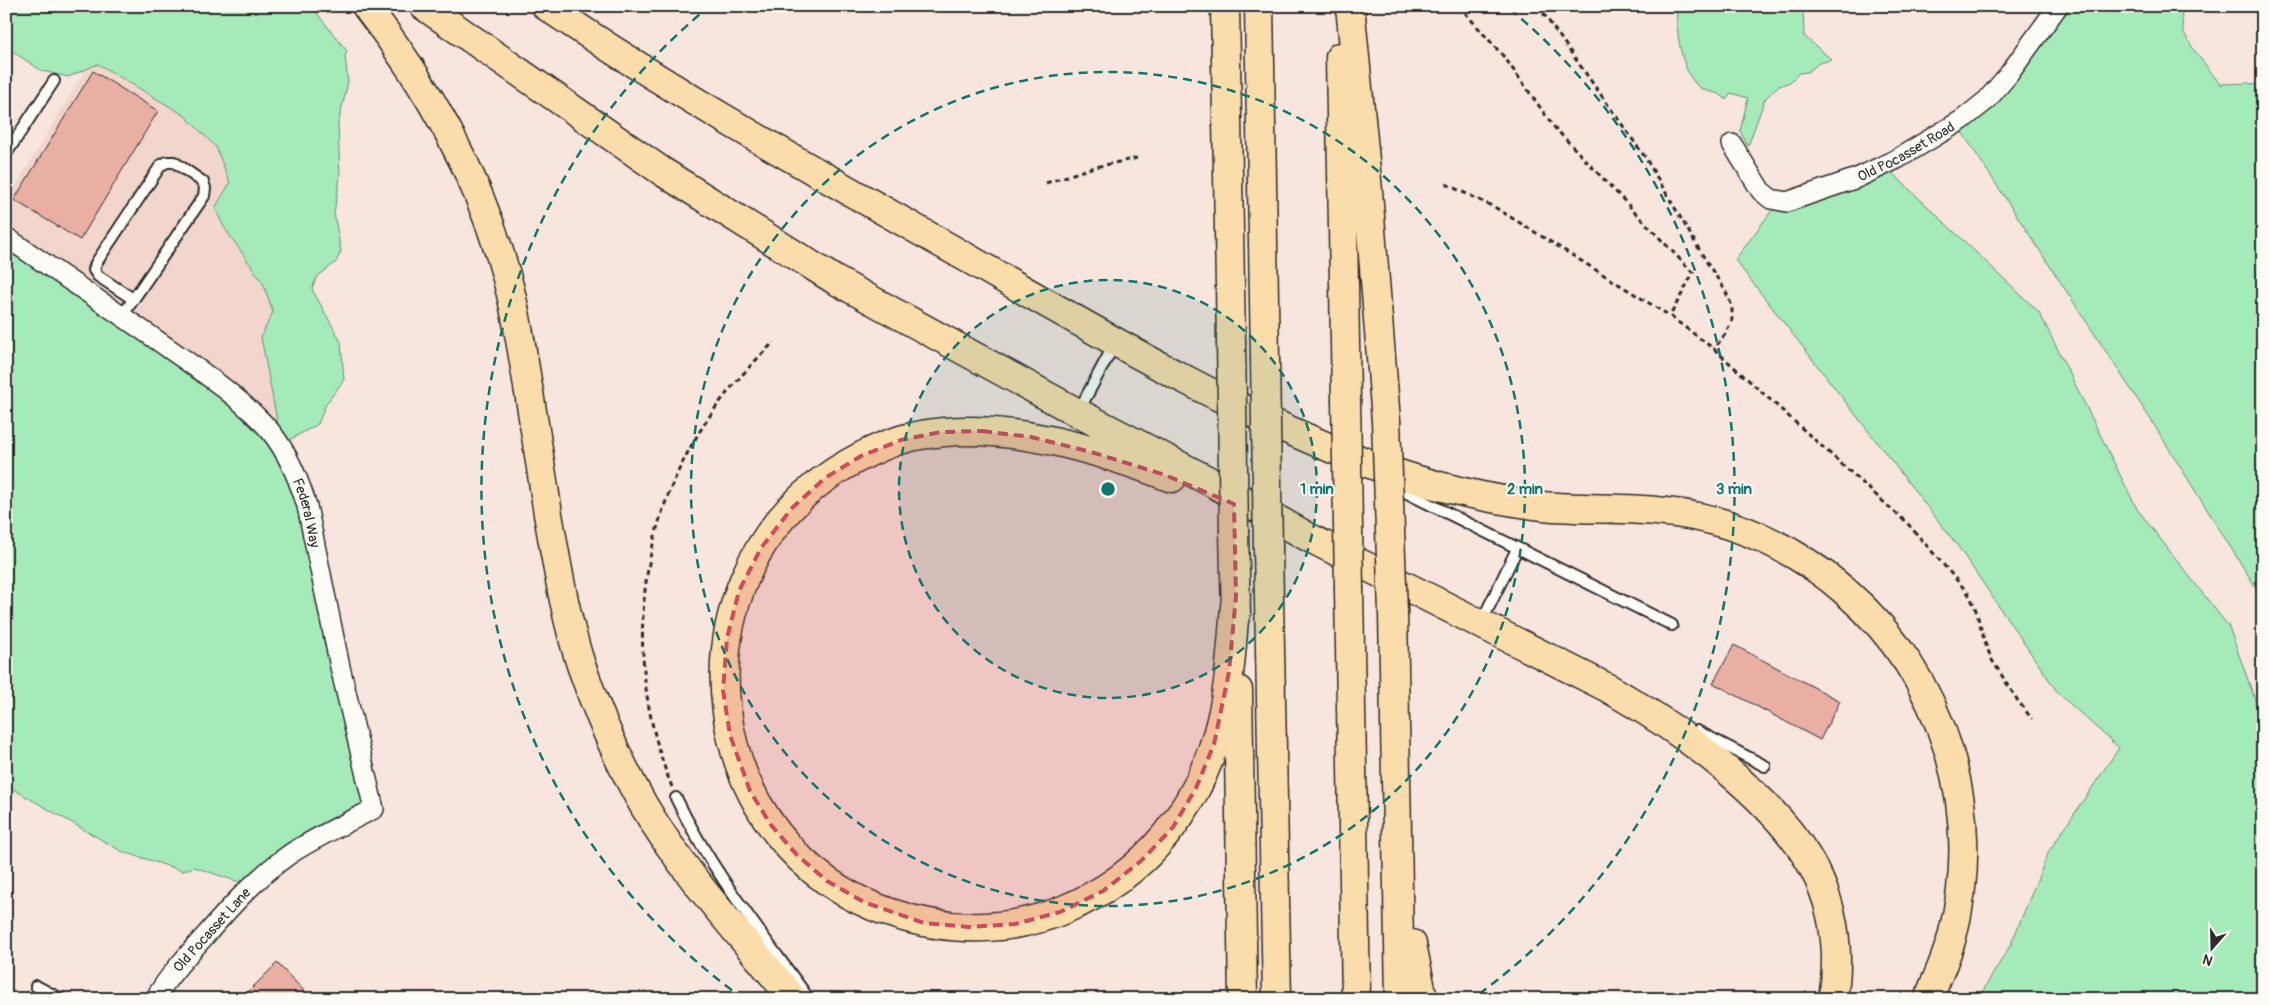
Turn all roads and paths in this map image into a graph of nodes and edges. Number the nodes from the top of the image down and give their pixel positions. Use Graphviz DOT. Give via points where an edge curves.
graph roads {
  1 [pos="366,6"];
  2 [pos="424,6"];
  3 [pos="546,6"];
  4 [pos="1225,6"];
  5 [pos="1259,6"];
  6 [pos="1339,6"];
  7 [pos="1350,6"];
  8 [pos="1459,6"];
  9 [pos="1538,6"];
  10 [pos="2058,6"];
  11 [pos="54,81"];
  12 [pos="1732,144"];
  13 [pos="6,154"];
  14 [pos="1137,158"];
  15 [pos="1046,183"];
  16 [pos="1446,184"];
  17 [pos="6,237"];
  18 [pos="133,299"];
  19 [pos="122,316"];
  20 [pos="1670,316"];
  21 [pos="774,342"];
  22 [pos="1115,342"];
  23 [pos="1714,349"];
  24 [pos="1203,389"];
  25 [pos="1078,413"];
  26 [pos="1308,536"];
  27 [pos="1517,549"];
  28 [pos="1236,596"];
  29 [pos="1481,624"];
  30 [pos="1672,625"];
  31 [pos="1580,673"];
  32 [pos="2032,719"];
  33 [pos="1765,766"];
  34 [pos="676,798"];
  35 [pos="1396,799"];
  36 [pos="275,866"];
  37 [pos="36,986"];
  38 [pos="61,999"];
  39 [pos="155,999"];
  40 [pos="793,999"];
  41 [pos="810,999"];
  42 [pos="1243,999"];
  43 [pos="1277,999"];
  44 [pos="1356,999"];
  45 [pos="1400,999"];
  46 [pos="1423,999"];
  47 [pos="1833,999"];
  48 [pos="1928,999"];
  1 -- 40 [label="highway" via="437,108 466,165 497,247 515,315 564,600 580,662 602,722 630,780 664,836"];
  2 -- 25 [label="highway" via="663,172 794,256"];
  3 -- 22 [label="highway" via="775,149"];
  4 -- 28 [label="highway, bridge"];
  5 -- 43 [label="highway, bridge"];
  6 -- 44 [label="highway, bridge"];
  7 -- 35 [label="highway, bridge" via="1386,421"];
  8 -- 20 [label="path" via="1505,58 1554,127 1692,273"];
  9 -- 23 [label="path" via="1645,157 1725,290 1732,306 1732,320"];
  10 -- 12 [label="street, Old Pocasset Road" via="1987,100 1962,120 1897,160 1857,178 1787,202 1771,199 1761,191"];
  11 -- 13 [label="lane"];
  14 -- 15 [label="path" via="1091,168"];
  16 -- 20 [label="path" via="1496,208"];
  17 -- 19 [label="street, Federal Way"];
  18 -- 18 [label="lane" via="204,196 203,182 174,162 161,165 96,263 94,270 98,276"];
  18 -- 19 [label="lane"];
  19 -- 36 [label="street, Federal Way" via="194,366 263,423 302,488 374,809 300,848"];
  20 -- 23 [label="path"];
  21 -- 34 [label="path" via="723,398 694,441 665,502 652,546 642,616 644,671 659,749"];
  22 -- 24 [label="highway"];
  22 -- 25 [label="lane"];
  23 -- 32 [label="path" via="1908,524 1960,582 1975,608 1992,660"];
  24 -- 27 [label="lane"];
  24 -- 48 [label="highway" via="1350,456 1404,476 1464,492 1547,506 1672,512 1734,527 1792,553 1844,590 1884,630 1908,662 1938,718 1957,779 1962,812 1963,875 1952,938"];
  25 -- 26 [label="highway"];
  26 -- 28 [label="highway" via="1165,475 1031,437 960,431 921,435 882,446 843,466 807,492 775,527 750,568 732,614 724,663 726,713 735,753 750,791 782,839 827,881 864,902 903,917 947,926 992,927 1046,916 1082,902 1122,877 1158,845 1186,808 1206,768 1221,719"];
  26 -- 29 [label="highway"];
  27 -- 29 [label="lane"];
  27 -- 30 [label="lane"];
  28 -- 42 [label="highway"];
  29 -- 31 [label="highway"];
  31 -- 33 [label="lane"];
  31 -- 47 [label="highway" via="1637,704 1690,740 1745,785 1791,832 1813,866 1830,911 1837,957"];
  34 -- 41 [label="lane" via="708,859"];
  35 -- 45 [label="highway"];
  35 -- 46 [label="highway" via="1410,933"];
  36 -- 39 [label="street, Old Pocasset Lane" via="241,895"];
  37 -- 38 [label="lane"];
}
